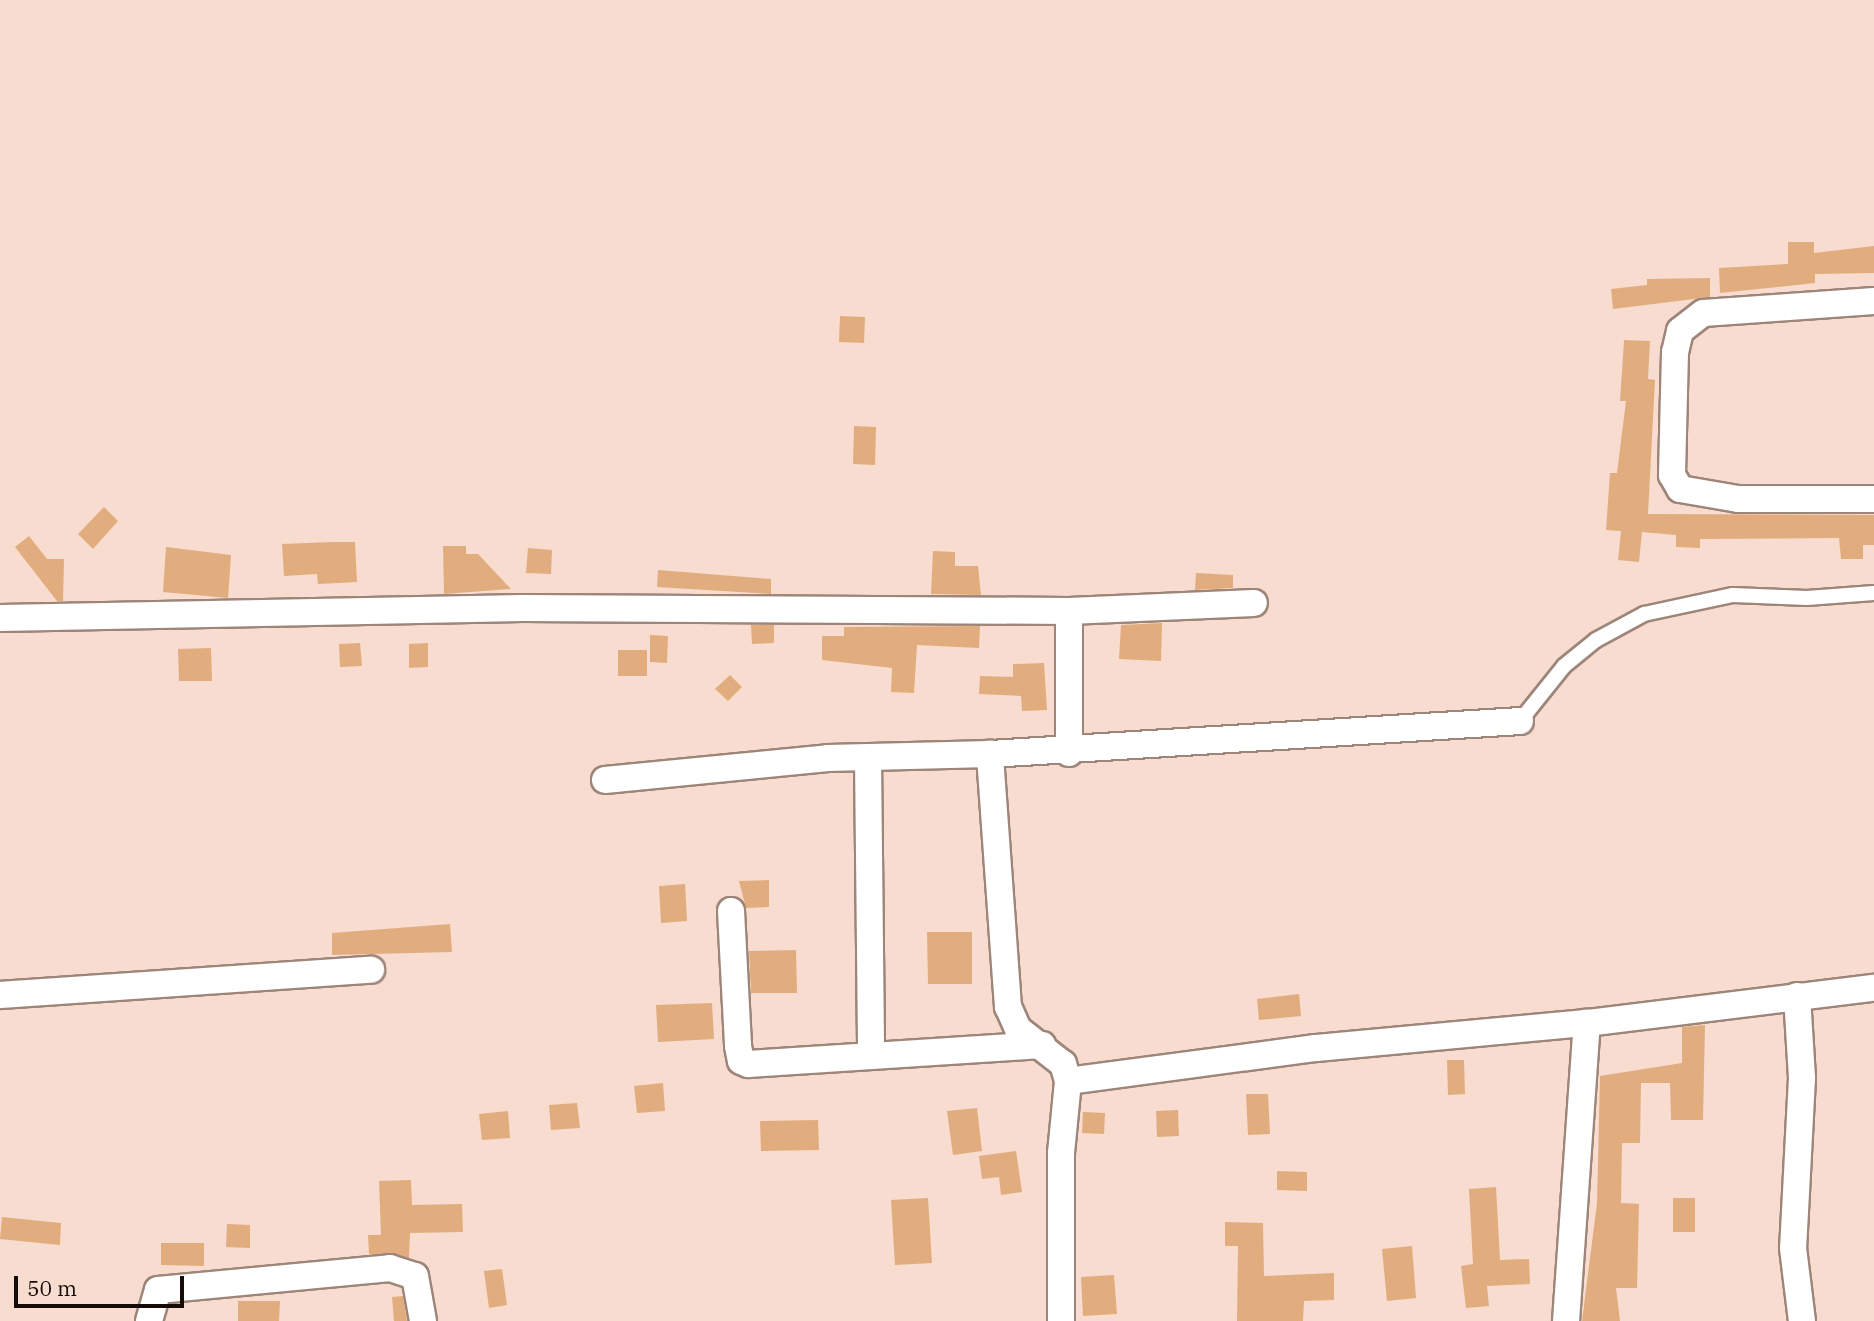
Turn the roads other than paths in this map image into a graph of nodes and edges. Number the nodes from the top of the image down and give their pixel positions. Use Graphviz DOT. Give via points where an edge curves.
graph roads {
  1 [pos="1874,301"];
  2 [pos="1874,499"];
  3 [pos="1874,593"];
  4 [pos="1254,603"];
  5 [pos="1069,611"];
  6 [pos="0,618"];
  7 [pos="1520,721"];
  8 [pos="1069,753"];
  9 [pos="990,754"];
  10 [pos="868,758"];
  11 [pos="605,780"];
  12 [pos="731,911"];
  13 [pos="370,970"];
  14 [pos="1874,988"];
  15 [pos="0,995"];
  16 [pos="1797,996"];
  17 [pos="1587,1023"];
  18 [pos="1042,1045"];
  19 [pos="871,1056"];
  20 [pos="1068,1082"];
  21 [pos="149,1321"];
  22 [pos="423,1321"];
  23 [pos="1061,1321"];
  24 [pos="1566,1321"];
  25 [pos="1802,1321"];
  1 -- 2 [label="street" via="1703,313 1680,331 1675,352 1672,475 1681,489 1738,499"];
  3 -- 7 [label="lane" via="1807,598 1733,595 1644,614 1596,640 1564,666"];
  4 -- 5 [label="street"];
  5 -- 6 [label="street" via="522,608"];
  5 -- 8 [label="street"];
  7 -- 8 [label="street"];
  8 -- 9 [label="street"];
  9 -- 10 [label="street"];
  9 -- 18 [label="street" via="1008,1007 1018,1029"];
  10 -- 11 [label="street"];
  10 -- 19 [label="street"];
  12 -- 19 [label="street" via="740,1061"];
  13 -- 15 [label="street"];
  14 -- 16 [label="street"];
  16 -- 17 [label="street"];
  16 -- 25 [label="street" via="1802,1078 1793,1248"];
  17 -- 20 [label="street" via="1316,1048"];
  17 -- 24 [label="street"];
  18 -- 19 [label="street"];
  18 -- 20 [label="street" via="1063,1064"];
  20 -- 23 [label="street" via="1061,1153"];
  21 -- 22 [label="street" via="158,1290 390,1268 415,1276"];
}
